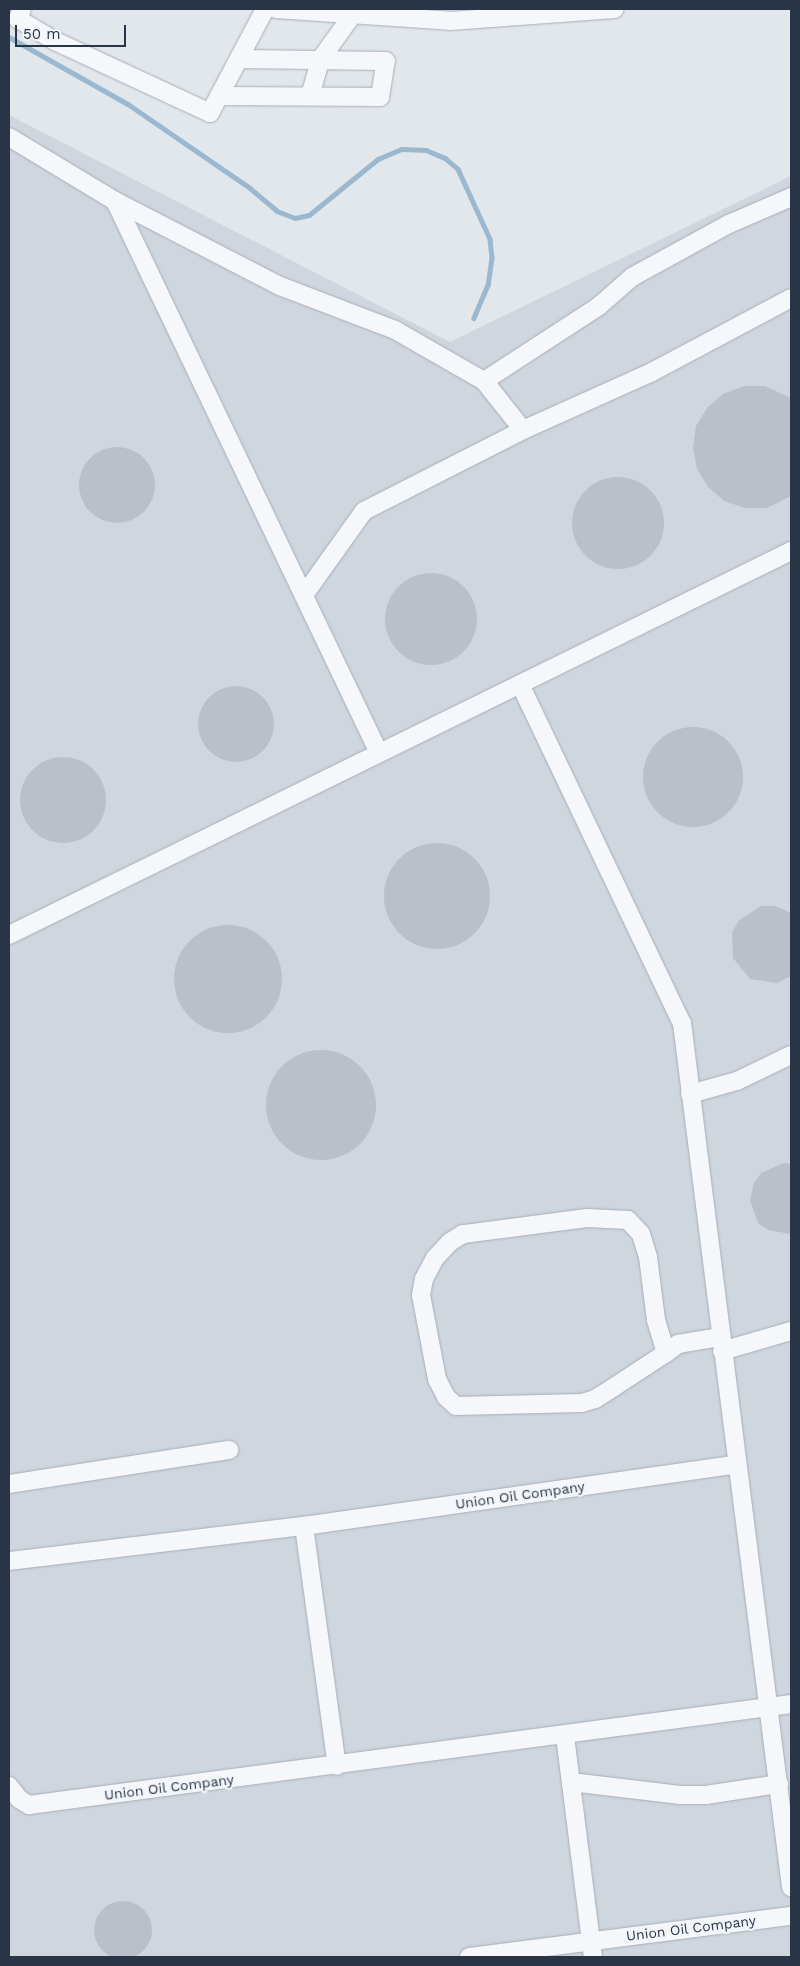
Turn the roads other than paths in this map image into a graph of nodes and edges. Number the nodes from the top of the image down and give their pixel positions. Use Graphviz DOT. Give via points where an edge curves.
graph roads {
  1 [pos="22,9"];
  2 [pos="265,9"];
  3 [pos="276,9"];
  4 [pos="615,9"];
  5 [pos="353,14"];
  6 [pos="240,59"];
  7 [pos="320,60"];
  8 [pos="220,96"];
  9 [pos="310,96"];
  10 [pos="9,137"];
  11 [pos="791,197"];
  12 [pos="114,201"];
  13 [pos="791,298"];
  14 [pos="484,381"];
  15 [pos="523,430"];
  16 [pos="791,551"];
  17 [pos="304,595"];
  18 [pos="520,684"];
  19 [pos="379,753"];
  20 [pos="9,935"];
  21 [pos="791,1055"];
  22 [pos="690,1094"];
  23 [pos="791,1331"];
  24 [pos="721,1344"];
  25 [pos="666,1352"];
  26 [pos="229,1450"];
  27 [pos="737,1464"];
  28 [pos="9,1484"];
  29 [pos="304,1526"];
  30 [pos="9,1561"];
  31 [pos="791,1704"];
  32 [pos="770,1707"];
  33 [pos="565,1736"];
  34 [pos="337,1766"];
  35 [pos="570,1782"];
  36 [pos="779,1784"];
  37 [pos="9,1786"];
  38 [pos="791,1887"];
  39 [pos="791,1916"];
  40 [pos="592,1949"];
  41 [pos="469,1957"];
  1 -- 8 [label="street" via="18,19 56,41 210,113"];
  2 -- 6 [label="street"];
  3 -- 5 [label="street"];
  4 -- 5 [label="street" via="450,21"];
  5 -- 7 [label="street"];
  6 -- 7 [label="street"];
  6 -- 8 [label="street"];
  7 -- 9 [label="street"];
  7 -- 9 [label="street" via="386,61 380,97"];
  8 -- 9 [label="street"];
  10 -- 12 [label="street"];
  11 -- 14 [label="street" via="729,224 632,277 600,306"];
  12 -- 14 [label="street" via="268,282 357,318"];
  12 -- 17 [label="street"];
  13 -- 15 [label="street" via="652,372"];
  14 -- 15 [label="street"];
  15 -- 17 [label="street" via="364,511"];
  16 -- 18 [label="street"];
  17 -- 19 [label="street"];
  18 -- 19 [label="street"];
  18 -- 22 [label="street" via="682,1023"];
  19 -- 20 [label="street"];
  21 -- 22 [label="street" via="737,1081"];
  22 -- 24 [label="street"];
  23 -- 24 [label="street"];
  24 -- 25 [label="street" via="678,1344"];
  24 -- 27 [label="street"];
  25 -- 25 [label="street" via="595,1399 582,1403 456,1406 446,1398 436,1379 421,1295 424,1279 435,1258 463,1234 587,1218 628,1220 641,1234 648,1258 656,1320"];
  26 -- 28 [label="street"];
  27 -- 29 [label="street, Union Oil Company"];
  27 -- 32 [label="street"];
  29 -- 30 [label="street, Union Oil Company"];
  29 -- 34 [label="street"];
  31 -- 32 [label="street, Union Oil Company"];
  32 -- 33 [label="street, Union Oil Company"];
  32 -- 36 [label="street"];
  33 -- 34 [label="street, Union Oil Company"];
  33 -- 35 [label="street"];
  34 -- 37 [label="street, Union Oil Company" via="29,1805 18,1799"];
  35 -- 36 [label="street" via="680,1794 706,1794"];
  35 -- 40 [label="street"];
  36 -- 38 [label="street"];
  39 -- 40 [label="street, Union Oil Company"];
  40 -- 41 [label="street, Union Oil Company"];
}
